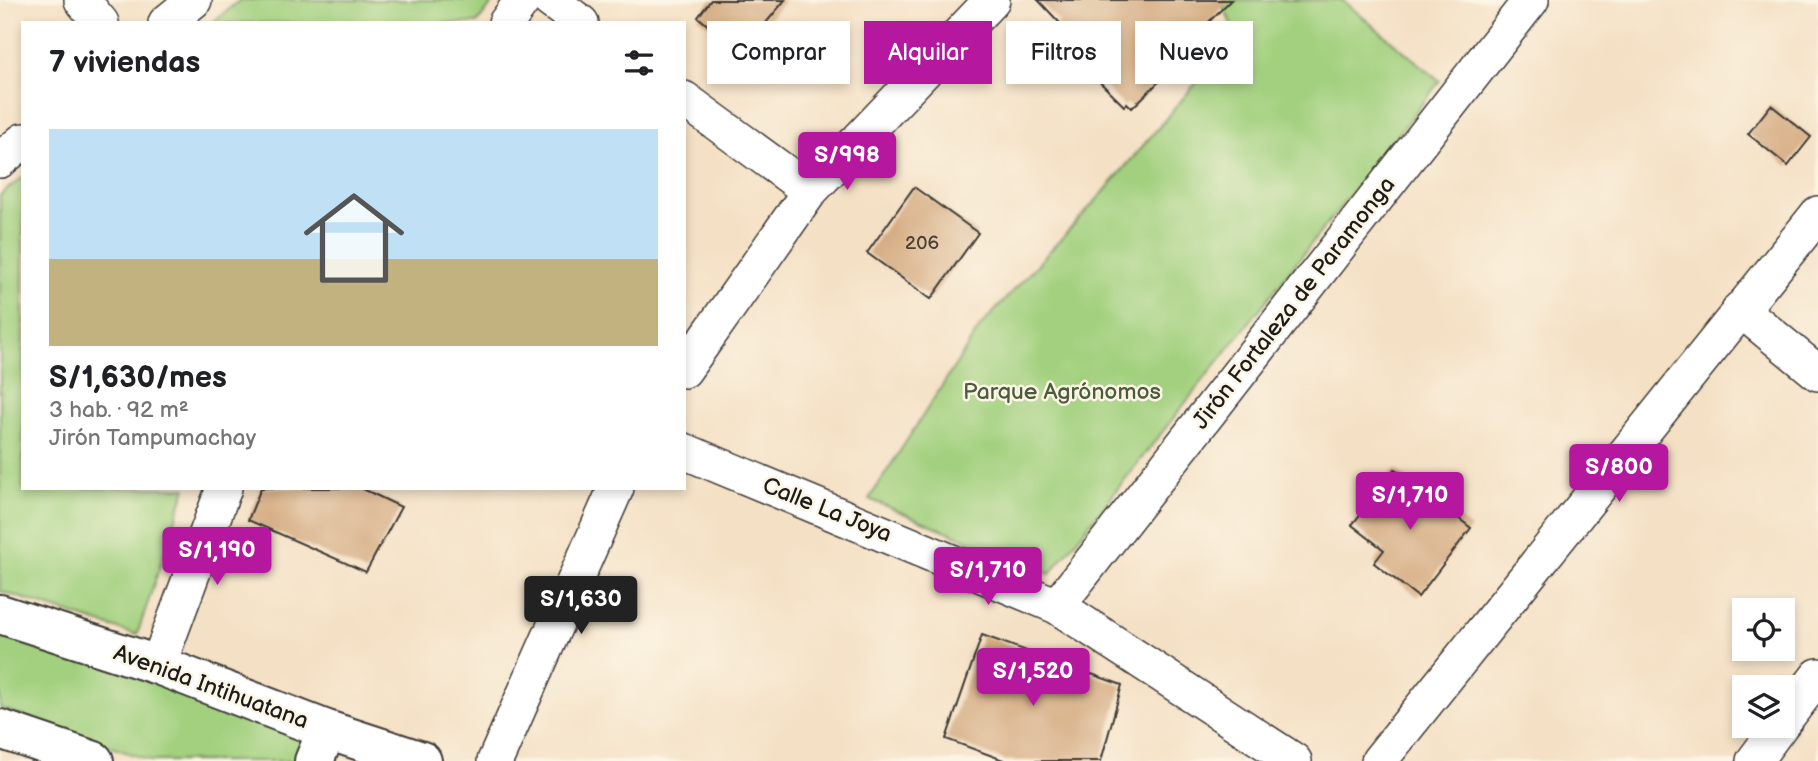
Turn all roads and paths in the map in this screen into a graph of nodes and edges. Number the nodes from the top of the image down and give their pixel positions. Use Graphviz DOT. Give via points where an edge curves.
graph roads {
  1 [pos="82,0"];
  2 [pos="194,0"];
  3 [pos="523,0"];
  4 [pos="550,0"];
  5 [pos="992,0"];
  6 [pos="1531,0"];
  7 [pos="99,21"];
  8 [pos="168,21"];
  9 [pos="507,21"];
  10 [pos="578,21"];
  11 [pos="686,100"];
  12 [pos="21,143"];
  13 [pos="0,160"];
  14 [pos="810,191"];
  15 [pos="1818,214"];
  16 [pos="1740,309"];
  17 [pos="686,367"];
  18 [pos="1818,373"];
  19 [pos="686,453"];
  20 [pos="223,490"];
  21 [pos="615,490"];
  22 [pos="1057,606"];
  23 [pos="0,614"];
  24 [pos="158,665"];
  25 [pos="1818,676"];
  26 [pos="1795,706"];
  27 [pos="0,729"];
  28 [pos="1771,738"];
  29 [pos="320,745"];
  30 [pos="94,761"];
  31 [pos="422,761"];
  32 [pos="495,761"];
  33 [pos="1294,761"];
  34 [pos="1379,761"];
  35 [pos="1754,761"];
  1 -- 7 [label="street"];
  2 -- 8 [label="street"];
  3 -- 9 [label="street"];
  4 -- 10 [label="street"];
  5 -- 14 [label="street"];
  6 -- 22 [label="street, Jirón Fortaleza de Paramonga"];
  11 -- 14 [label="street"];
  12 -- 13 [label="street"];
  14 -- 17 [label="street"];
  15 -- 16 [label="street"];
  16 -- 18 [label="street"];
  16 -- 34 [label="street"];
  19 -- 22 [label="street, Calle La Joya"];
  20 -- 24 [label="street"];
  21 -- 32 [label="street"];
  22 -- 33 [label="street, Calle La Joya"];
  23 -- 24 [label="main road, Avenida Intihuatana"];
  24 -- 29 [label="main road, Avenida Intihuatana"];
  25 -- 26 [label="street"];
  27 -- 30 [label="main road"];
  28 -- 35 [label="street"];
  29 -- 31 [label="main road, Avenida Intihuatana"];
}
